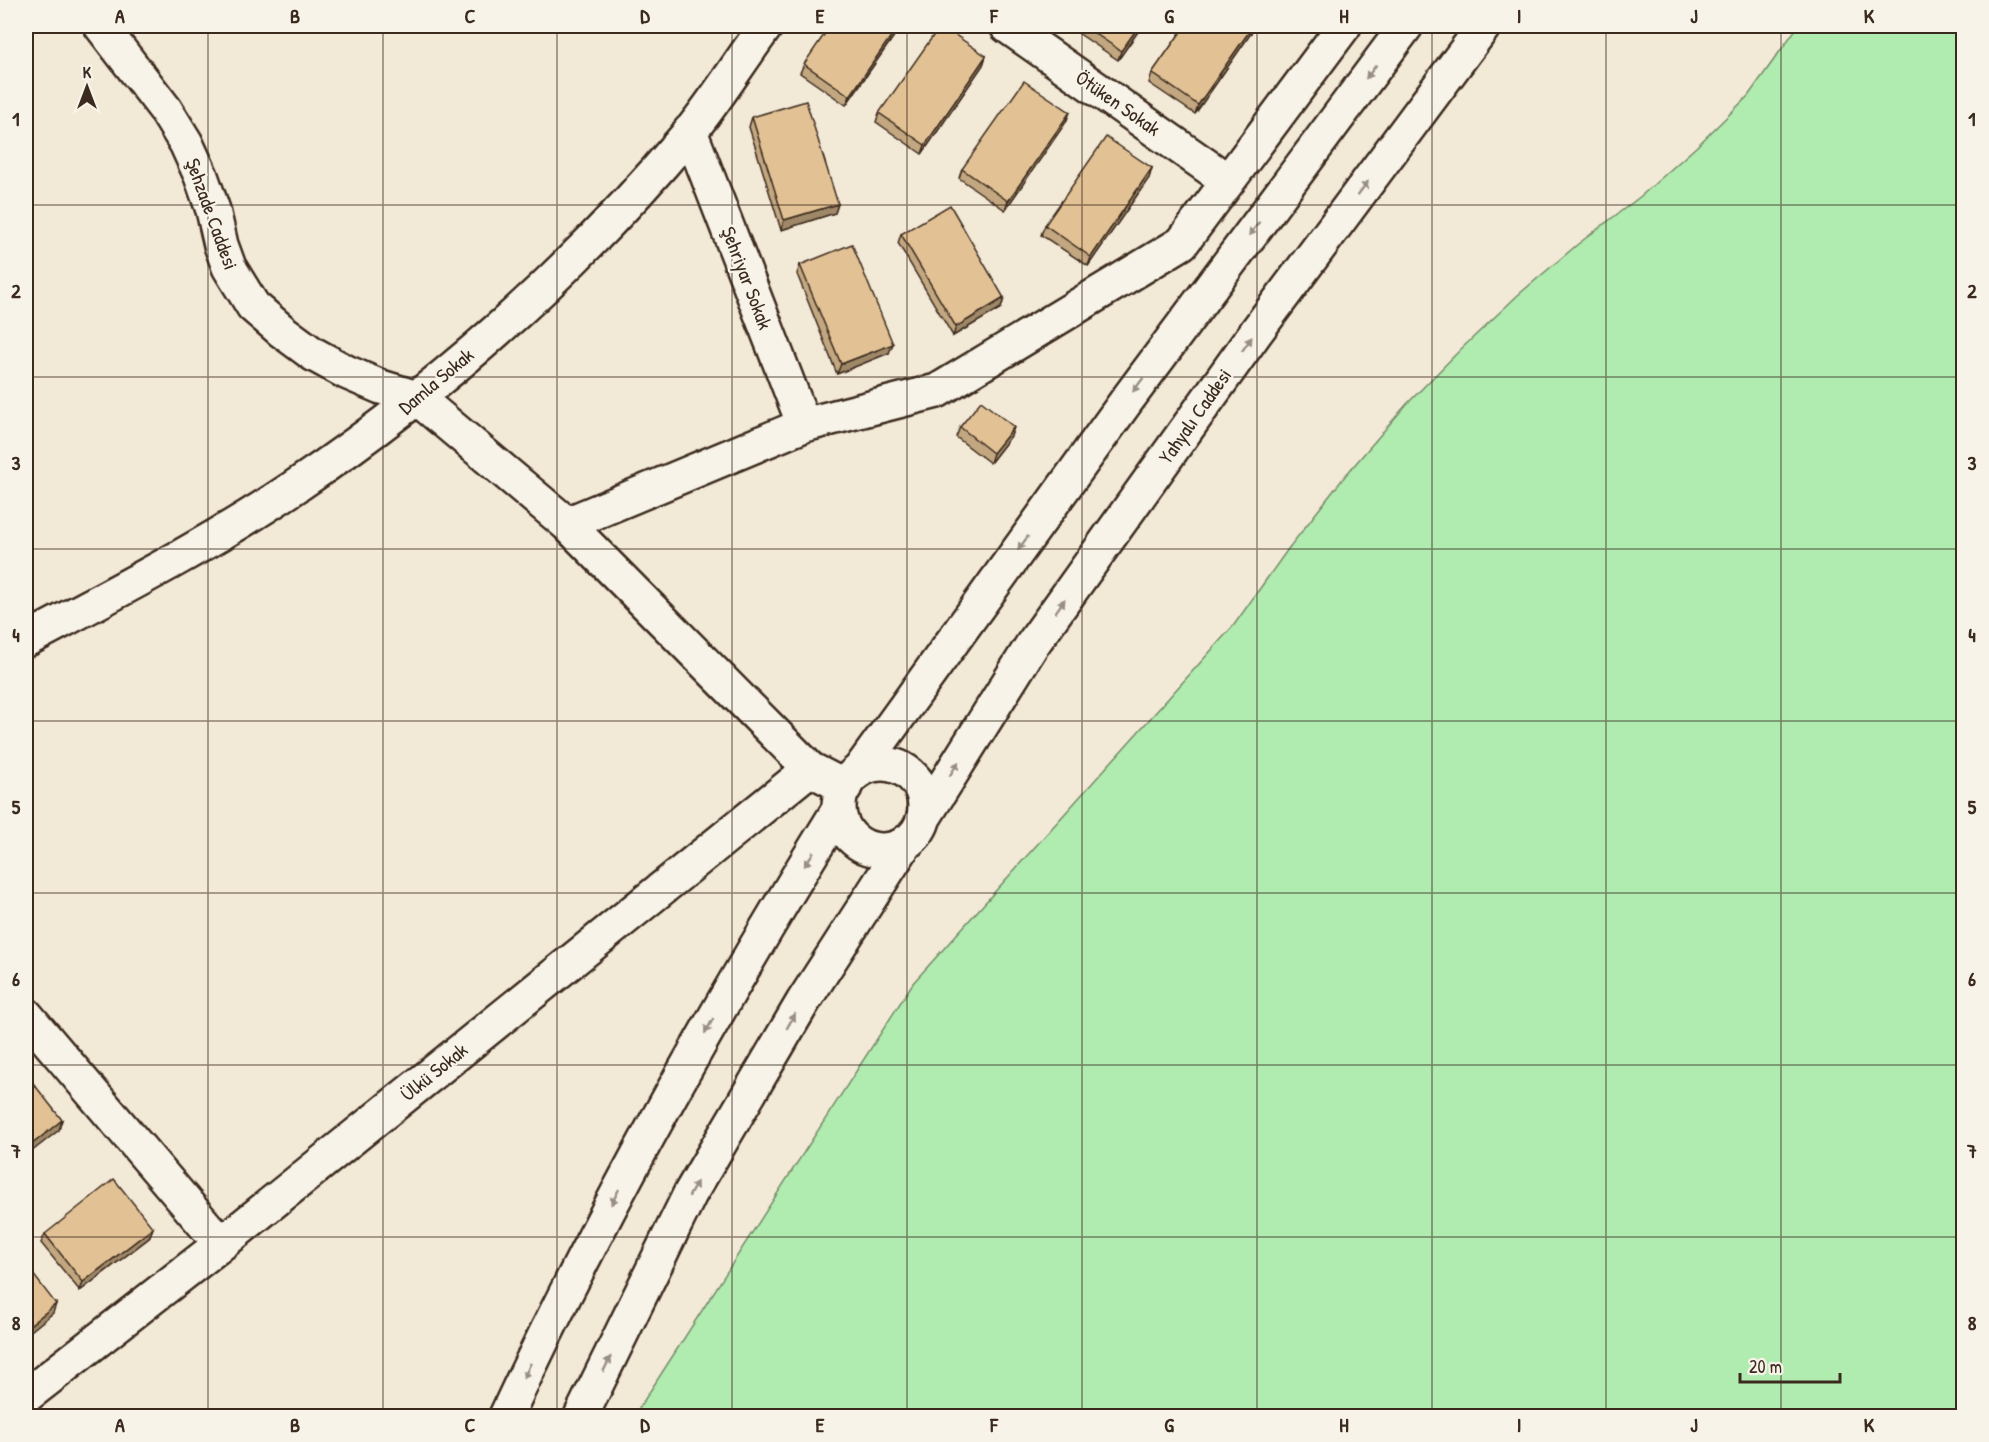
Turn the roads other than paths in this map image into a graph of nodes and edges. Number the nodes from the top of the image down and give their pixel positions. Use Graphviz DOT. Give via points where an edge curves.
graph roads {
  1 [pos="101,26"];
  2 [pos="766,26"];
  3 [pos="1007,26"];
  4 [pos="1344,26"];
  5 [pos="1406,26"];
  6 [pos="1484,26"];
  7 [pos="690,131"];
  8 [pos="1228,181"];
  9 [pos="417,398"];
  10 [pos="804,425"];
  11 [pos="567,524"];
  12 [pos="26,640"];
  13 [pos="810,770"];
  14 [pos="848,789"];
  15 [pos="915,831"];
  16 [pos="26,1015"];
  17 [pos="221,1244"];
  18 [pos="26,1396"];
  19 [pos="506,1416"];
  20 [pos="581,1416"];
  1 -- 9 [label="street, Şehzade Caddesi" via="186,143 213,210 229,267 253,306 313,354 381,387"];
  2 -- 7 [label="street, Damla Sokak"];
  3 -- 8 [label="street, Ötüken Sokak"];
  4 -- 8 [label="street"];
  5 -- 14 [label="street, one-way" via="1127,400"];
  15 -- 6 [label="street, Yahyalı Caddesi, one-way" via="1032,645 1256,332"];
  7 -- 9 [label="street, Damla Sokak" via="567,265"];
  7 -- 10 [label="street, Şehriyar Sokak"];
  8 -- 10 [label="street" via="1182,243 937,391"];
  9 -- 11 [label="street"];
  9 -- 12 [label="street, Damla Sokak" via="292,488 220,534"];
  10 -- 11 [label="street"];
  11 -- 13 [label="street"];
  13 -- 14 [label="street"];
  13 -- 17 [label="street, Ülkü Sokak"];
  14 -- 15 [label="street" via="843,824 863,845 892,849"];
  14 -- 15 [label="street" via="873,765 902,768 914,777 925,804"];
  14 -- 19 [label="street, one-way" via="618,1189"];
  20 -- 15 [label="street, Yahyalı Caddesi, one-way" via="690,1194 802,1002"];
  16 -- 17 [label="street"];
  17 -- 18 [label="street, Ülkü Sokak"];
}
